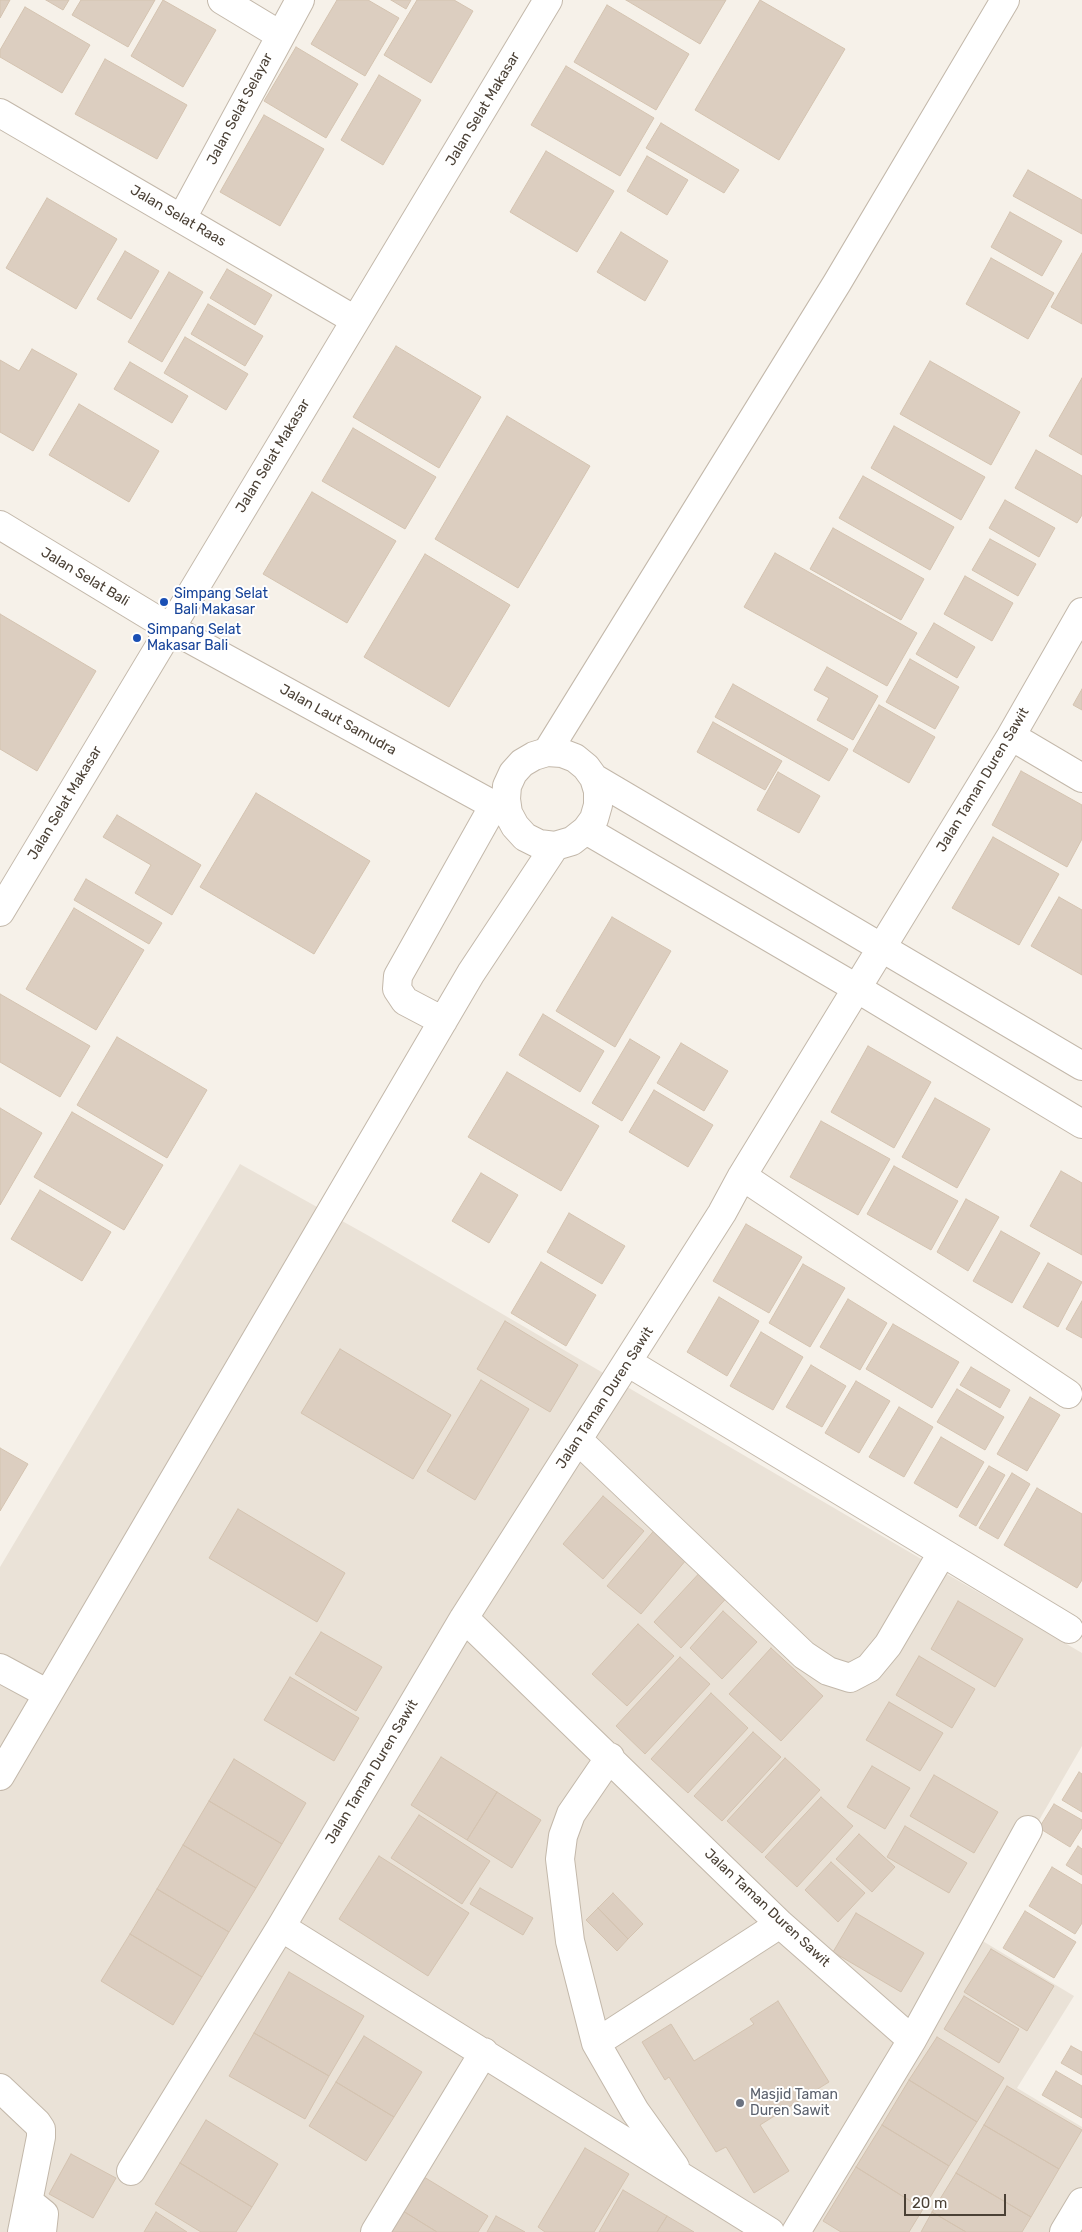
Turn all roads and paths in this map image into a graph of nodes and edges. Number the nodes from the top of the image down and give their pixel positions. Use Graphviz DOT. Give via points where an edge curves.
graph roads {
  1 [pos="222,0"];
  2 [pos="300,0"];
  3 [pos="548,0"];
  4 [pos="1005,0"];
  5 [pos="280,35"];
  6 [pos="0,113"];
  7 [pos="182,218"];
  8 [pos="355,320"];
  9 [pos="0,525"];
  10 [pos="1082,612"];
  11 [pos="170,628"];
  12 [pos="1011,736"];
  13 [pos="548,752"];
  14 [pos="594,778"];
  15 [pos="1082,778"];
  16 [pos="501,809"];
  17 [pos="586,830"];
  18 [pos="555,846"];
  19 [pos="0,912"];
  20 [pos="882,947"];
  21 [pos="858,989"];
  22 [pos="443,1021"];
  23 [pos="1082,1066"];
  24 [pos="1082,1124"];
  25 [pos="742,1176"];
  26 [pos="629,1363"];
  27 [pos="1068,1394"];
  28 [pos="578,1440"];
  29 [pos="942,1553"];
  30 [pos="464,1618"];
  31 [pos="1068,1629"];
  32 [pos="0,1668"];
  33 [pos="48,1694"];
  34 [pos="610,1757"];
  35 [pos="0,1776"];
  36 [pos="1028,1830"];
  37 [pos="780,1924"];
  38 [pos="280,1927"];
  39 [pos="912,2040"];
  40 [pos="596,2043"];
  41 [pos="484,2052"];
  42 [pos="0,2088"];
  43 [pos="131,2171"];
  44 [pos="683,2177"];
  45 [pos="28,2201"];
  46 [pos="1082,2202"];
  47 [pos="22,2232"];
  48 [pos="42,2232"];
  49 [pos="375,2232"];
  50 [pos="770,2232"];
  51 [pos="796,2232"];
  52 [pos="1064,2232"];
  1 -- 5 [label="street"];
  2 -- 5 [label="street, Jalan Selat Selayar"];
  3 -- 8 [label="street, Jalan Selat Makasar"];
  4 -- 13 [label="street" via="837,283"];
  5 -- 7 [label="street, Jalan Selat Selayar"];
  6 -- 7 [label="street, Jalan Selat Raas"];
  7 -- 8 [label="street, Jalan Selat Raas"];
  8 -- 11 [label="street, Jalan Selat Makasar"];
  9 -- 11 [label="street, Jalan Selat Bali"];
  10 -- 12 [label="street, Jalan Taman Duren Sawit"];
  11 -- 16 [label="street, Jalan Laut Samudra"];
  11 -- 19 [label="street, Jalan Selat Makasar"];
  12 -- 15 [label="street"];
  12 -- 20 [label="street, Jalan Taman Duren Sawit"];
  13 -- 14 [label="street" via="575,758"];
  13 -- 16 [label="street" via="522,763 513,773"];
  14 -- 17 [label="street" via="598,805"];
  14 -- 20 [label="street"];
  16 -- 18 [label="street" via="525,837 539,844"];
  16 -- 22 [label="street" via="398,976 397,989 406,1001"];
  17 -- 18 [label="street" via="572,841"];
  17 -- 21 [label="street"];
  18 -- 22 [label="street"];
  20 -- 21 [label="street, Jalan Taman Duren Sawit"];
  20 -- 23 [label="street"];
  21 -- 24 [label="street"];
  21 -- 25 [label="street, Jalan Taman Duren Sawit"];
  22 -- 33 [label="street"];
  25 -- 26 [label="street, Jalan Taman Duren Sawit"];
  25 -- 27 [label="street"];
  26 -- 28 [label="street, Jalan Taman Duren Sawit"];
  26 -- 29 [label="street"];
  28 -- 29 [label="street" via="804,1655 828,1671 850,1678 868,1668 888,1645"];
  28 -- 30 [label="street, Jalan Taman Duren Sawit"];
  29 -- 31 [label="street"];
  30 -- 34 [label="street, Jalan Taman Duren Sawit"];
  30 -- 38 [label="street, Jalan Taman Duren Sawit"];
  32 -- 33 [label="street"];
  33 -- 35 [label="street"];
  34 -- 37 [label="street, Jalan Taman Duren Sawit"];
  34 -- 40 [label="street" via="571,1814 563,1836 560,1860 570,1941"];
  36 -- 39 [label="street"];
  37 -- 39 [label="street, Jalan Taman Duren Sawit"];
  37 -- 40 [label="street"];
  38 -- 41 [label="street"];
  38 -- 43 [label="street, Jalan Taman Duren Sawit"];
  39 -- 51 [label="street"];
  40 -- 44 [label="street" via="635,2110"];
  41 -- 44 [label="street"];
  41 -- 49 [label="street"];
  42 -- 45 [label="street" via="41,2130"];
  44 -- 50 [label="street"];
  45 -- 47 [label="street"];
  45 -- 48 [label="street" via="44,2214"];
  46 -- 52 [label="street"];
}
